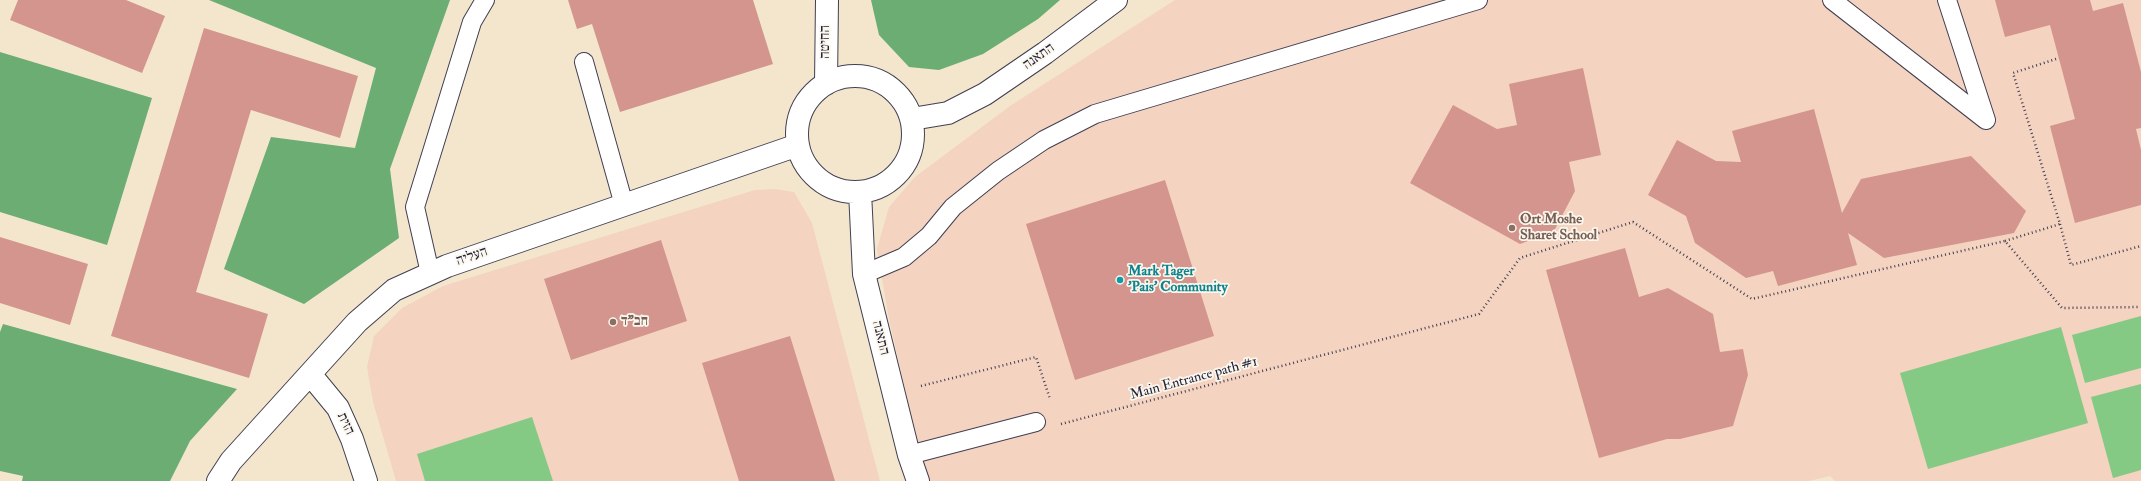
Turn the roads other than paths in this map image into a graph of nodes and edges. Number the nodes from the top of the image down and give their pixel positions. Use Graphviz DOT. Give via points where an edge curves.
graph roads {
  1 [pos="485,0"];
  2 [pos="827,0"];
  3 [pos="1116,0"];
  4 [pos="1478,0"];
  5 [pos="1832,0"];
  6 [pos="1947,0"];
  7 [pos="584,62"];
  8 [pos="826,84"];
  9 [pos="912,119"];
  10 [pos="798,145"];
  11 [pos="860,192"];
  12 [pos="624,205"];
  13 [pos="430,273"];
  14 [pos="864,274"];
  15 [pos="310,374"];
  16 [pos="1036,422"];
  17 [pos="909,455"];
  18 [pos="218,481"];
  19 [pos="366,481"];
  20 [pos="918,481"];
  1 -- 13 [label="lane" via="472,22 415,207"];
  2 -- 8 [label="street, החיטה"];
  3 -- 9 [label="street, התאנה" via="985,94 948,114"];
  4 -- 14 [label="lane" via="1096,114 1044,140 998,171 953,208 929,236 904,257"];
  5 -- 6 [label="lane" via="1986,120"];
  7 -- 12 [label="lane"];
  8 -- 9 [label="street" via="843,77 860,76 878,80 892,89 904,102"];
  8 -- 10 [label="street" via="812,95 802,110 798,127"];
  9 -- 11 [label="street" via="914,135 903,168 891,180 876,188"];
  10 -- 11 [label="street" via="804,161 823,182 843,191"];
  10 -- 12 [label="street, העליה"];
  11 -- 14 [label="street, התאנה"];
  12 -- 13 [label="street, העליה"];
  13 -- 15 [label="street, העליה" via="394,290 357,322"];
  14 -- 17 [label="street, התאנה"];
  15 -- 18 [label="street, העליה" via="231,461"];
  15 -- 19 [label="street, הזית" via="338,408"];
  16 -- 17 [label="lane"];
  17 -- 20 [label="street, התאנה"];
}
